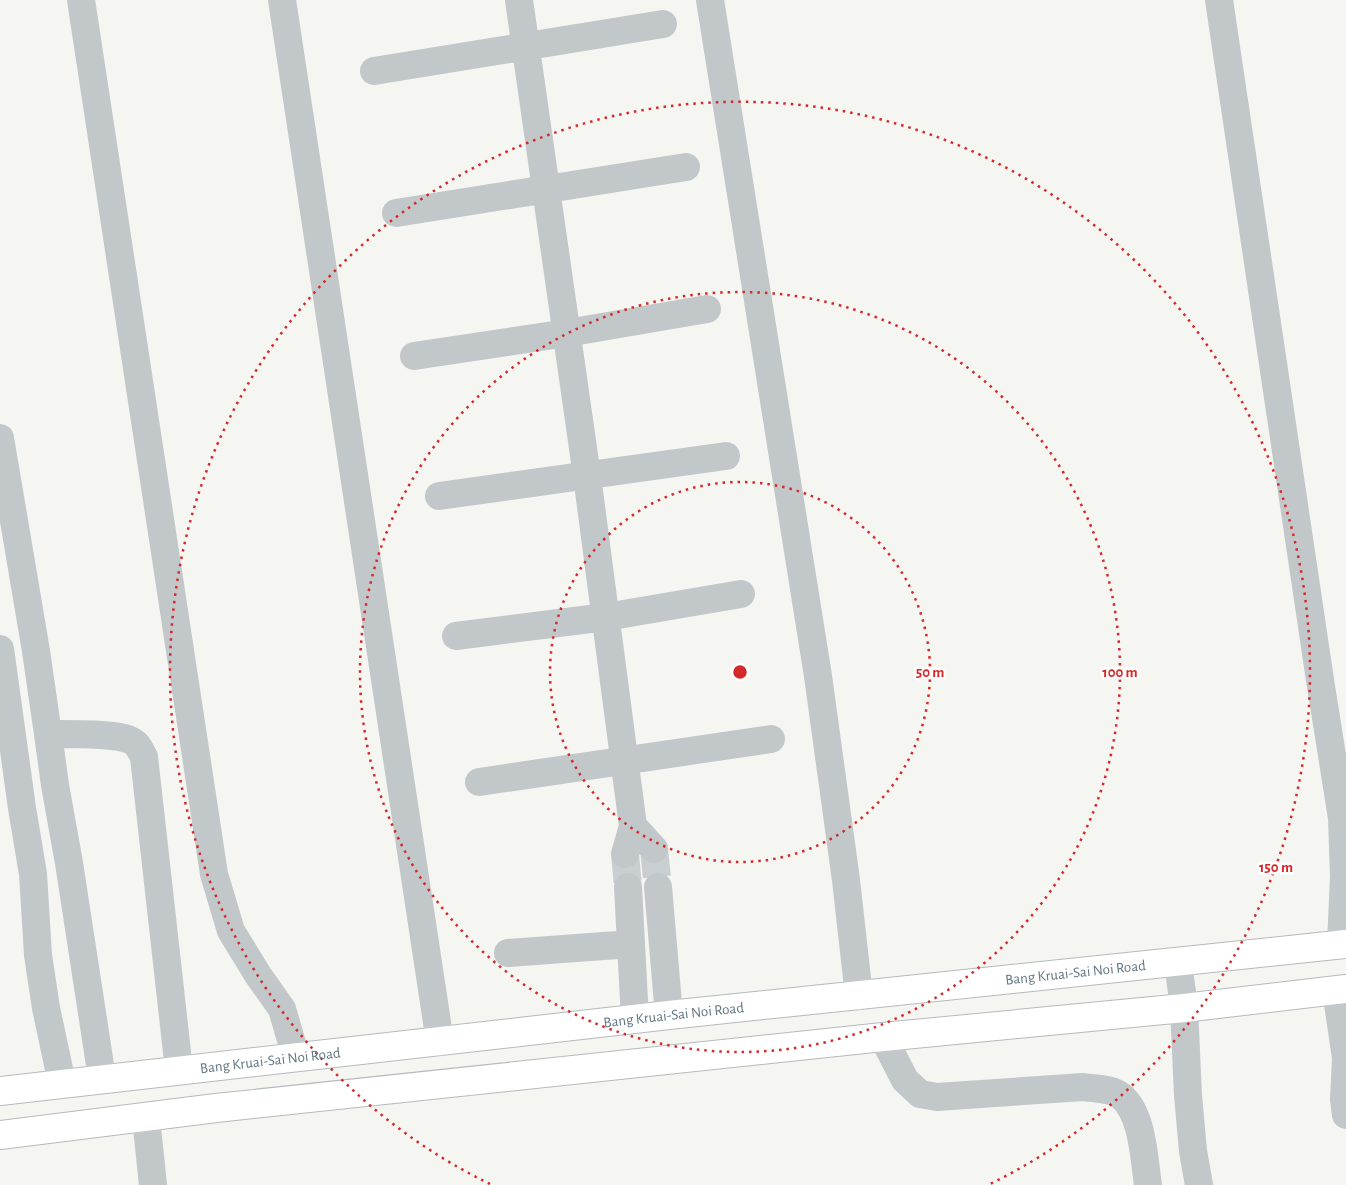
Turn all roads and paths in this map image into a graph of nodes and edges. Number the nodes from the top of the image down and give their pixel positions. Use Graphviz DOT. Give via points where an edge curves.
graph roads {
  1 [pos="81,0"];
  2 [pos="282,0"];
  3 [pos="519,0"];
  4 [pos="710,0"];
  5 [pos="1219,0"];
  6 [pos="663,24"];
  7 [pos="526,46"];
  8 [pos="374,71"];
  9 [pos="686,168"];
  10 [pos="547,190"];
  11 [pos="396,213"];
  12 [pos="707,309"];
  13 [pos="567,333"];
  14 [pos="414,356"];
  15 [pos="0,438"];
  16 [pos="726,456"];
  17 [pos="587,476"];
  18 [pos="439,496"];
  19 [pos="741,594"];
  20 [pos="606,617"];
  21 [pos="456,636"];
  22 [pos="0,649"];
  23 [pos="48,734"];
  24 [pos="771,740"];
  25 [pos="624,761"];
  26 [pos="479,782"];
  27 [pos="11,810"];
  28 [pos="634,826"];
  29 [pos="654,849"];
  30 [pos="624,854"];
  31 [pos="628,887"];
  32 [pos="658,887"];
  33 [pos="631,944"];
  34 [pos="1344,944"];
  35 [pos="508,953"];
  36 [pos="1178,962"];
  37 [pos="1341,990"];
  38 [pos="859,996"];
  39 [pos="1184,1008"];
  40 [pos="669,1015"];
  41 [pos="635,1019"];
  42 [pos="882,1037"];
  43 [pos="440,1042"];
  44 [pos="296,1056"];
  45 [pos="179,1070"];
  46 [pos="102,1078"];
  47 [pos="62,1083"];
  48 [pos="0,1091"];
  49 [pos="1346,1116"];
  50 [pos="146,1118"];
  51 [pos="0,1135"];
  52 [pos="153,1185"];
  53 [pos="1148,1185"];
  54 [pos="1199,1185"];
  1 -- 44 [label="street" via="214,874 231,931 282,1009"];
  2 -- 43 [label="street"];
  3 -- 7 [label="street"];
  4 -- 38 [label="street" via="818,676"];
  5 -- 34 [label="street" via="1342,818"];
  6 -- 7 [label="street"];
  7 -- 8 [label="street"];
  7 -- 10 [label="street"];
  9 -- 10 [label="street"];
  10 -- 11 [label="street"];
  10 -- 13 [label="street"];
  12 -- 13 [label="street"];
  13 -- 14 [label="street"];
  13 -- 17 [label="street"];
  15 -- 23 [label="street"];
  16 -- 17 [label="street"];
  17 -- 18 [label="street"];
  17 -- 20 [label="street"];
  19 -- 20 [label="street"];
  20 -- 21 [label="street"];
  20 -- 25 [label="street"];
  22 -- 27 [label="street"];
  23 -- 45 [label="street" via="115,736 139,746 144,758"];
  23 -- 46 [label="street"];
  24 -- 25 [label="street"];
  25 -- 26 [label="street"];
  25 -- 28 [label="street"];
  27 -- 47 [label="street" via="34,874 40,964"];
  28 -- 29 [label="street"];
  28 -- 30 [label="street"];
  31 -- 33 [label="street"];
  32 -- 40 [label="street"];
  33 -- 35 [label="street"];
  33 -- 41 [label="street"];
  34 -- 36 [label="main road, Bang Kruai-Sai Noi Road"];
  36 -- 38 [label="main road, Bang Kruai-Sai Noi Road"];
  36 -- 39 [label="street"];
  37 -- 39 [label="main road"];
  37 -- 49 [label="street"];
  38 -- 40 [label="main road, Bang Kruai-Sai Noi Road"];
  39 -- 42 [label="main road"];
  39 -- 54 [label="street" via="1188,1095"];
  40 -- 41 [label="main road, Bang Kruai-Sai Noi Road"];
  41 -- 43 [label="main road, Bang Kruai-Sai Noi Road"];
  42 -- 50 [label="main road"];
  42 -- 53 [label="street" via="905,1080 920,1094 937,1098 1083,1088 1120,1095 1133,1110 1139,1128"];
  43 -- 44 [label="main road, Bang Kruai-Sai Noi Road"];
  44 -- 45 [label="main road, Bang Kruai-Sai Noi Road"];
  45 -- 46 [label="main road, Bang Kruai-Sai Noi Road"];
  46 -- 47 [label="main road, Bang Kruai-Sai Noi Road"];
  47 -- 48 [label="main road, Bang Kruai-Sai Noi Road"];
  50 -- 51 [label="main road"];
  50 -- 52 [label="street"];
}
